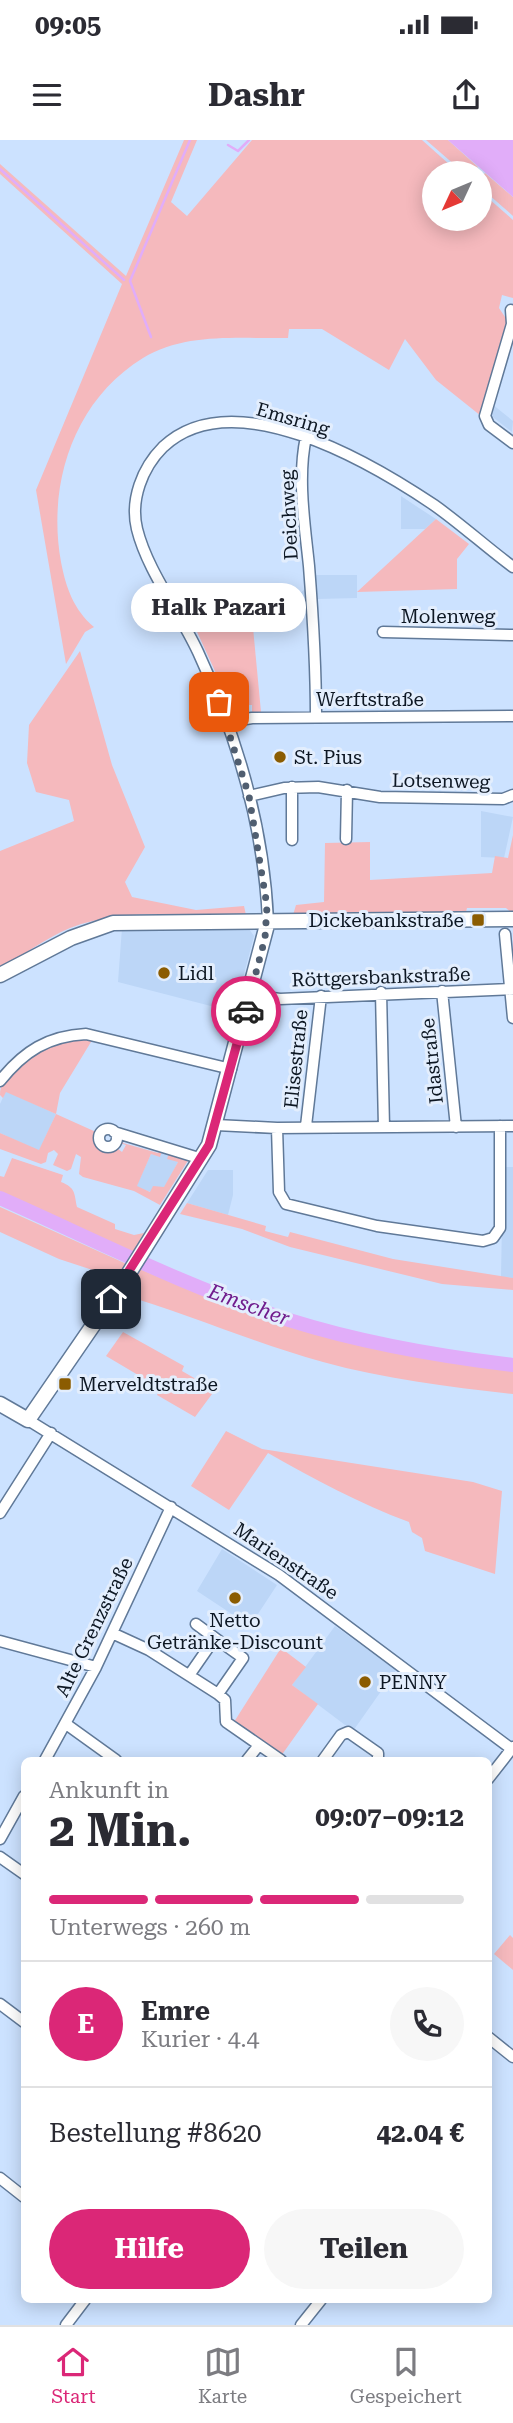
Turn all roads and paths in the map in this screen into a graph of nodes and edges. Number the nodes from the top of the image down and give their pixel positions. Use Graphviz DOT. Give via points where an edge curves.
graph roads {
  1 [pos="511,310"];
  2 [pos="306,437"];
  3 [pos="513,443"];
  4 [pos="513,567"];
  5 [pos="383,632"];
  6 [pos="513,635"];
  7 [pos="513,716"];
  8 [pos="316,717"];
  9 [pos="228,722"];
  10 [pos="292,787"];
  11 [pos="347,790"];
  12 [pos="249,796"];
  13 [pos="511,796"];
  14 [pos="346,839"];
  15 [pos="292,840"];
  16 [pos="513,919"];
  17 [pos="268,921"];
  18 [pos="505,934"];
  19 [pos="0,975"];
  20 [pos="511,989"];
  21 [pos="442,991"];
  22 [pos="381,992"];
  23 [pos="250,995"];
  24 [pos="320,996"];
  25 [pos="513,1018"];
  26 [pos="231,1069"];
  27 [pos="0,1081"];
  28 [pos="215,1125"];
  29 [pos="306,1126"];
  30 [pos="500,1126"];
  31 [pos="513,1126"];
  32 [pos="384,1127"];
  33 [pos="456,1127"];
  34 [pos="276,1128"];
  35 [pos="114,1132"];
  36 [pos="202,1159"];
  37 [pos="0,1404"];
  38 [pos="28,1420"];
  39 [pos="51,1433"];
  40 [pos="171,1507"];
  41 [pos="0,1513"];
  42 [pos="196,1624"];
  43 [pos="112,1633"];
  44 [pos="215,1638"];
  45 [pos="0,1640"];
  46 [pos="96,1667"];
  47 [pos="190,1674"];
  48 [pos="218,1694"];
  49 [pos="66,1724"];
  50 [pos="259,1745"];
  51 [pos="512,1748"];
  52 [pos="47,1757"];
  53 [pos="112,1757"];
  54 [pos="249,1757"];
  55 [pos="277,1757"];
  56 [pos="325,1757"];
  57 [pos="378,1757"];
  58 [pos="492,1774"];
  59 [pos="21,1801"];
  60 [pos="0,1839"];
  61 [pos="0,1857"];
  62 [pos="21,1872"];
  63 [pos="0,2004"];
  64 [pos="21,2020"];
  65 [pos="492,2041"];
  66 [pos="513,2057"];
  67 [pos="0,2178"];
  68 [pos="21,2195"];
  69 [pos="83,2303"];
  70 [pos="319,2303"];
  71 [pos="66,2325"];
  72 [pos="301,2325"];
  1 -- 3 [label="street" via="512,324 485,416 489,425"];
  2 -- 4 [label="street, Emsring" via="419,496"];
  2 -- 8 [label="street, Deichweg" via="304,509 316,647"];
  2 -- 9 [label="street, Emsring" via="246,423 200,425 162,448 150,462 138,491 136,520 141,541"];
  5 -- 6 [label="street, Molenweg"];
  7 -- 8 [label="street, Werftstraße"];
  8 -- 9 [label="street, Werftstraße"];
  9 -- 12 [label="street, Emsring"];
  10 -- 11 [label="street, Lotsenweg"];
  10 -- 12 [label="street, Lotsenweg"];
  10 -- 15 [label="street"];
  11 -- 13 [label="street, Lotsenweg" via="372,796"];
  11 -- 14 [label="street"];
  12 -- 17 [label="street, Emsring"];
  16 -- 17 [label="main road"];
  17 -- 19 [label="main road" via="113,923 71,938"];
  17 -- 23 [label="main road"];
  18 -- 20 [label="street"];
  20 -- 21 [label="street, Röttgersbankstraße"];
  20 -- 25 [label="street"];
  21 -- 22 [label="street, Röttgersbankstraße"];
  21 -- 33 [label="street, Idastraße"];
  22 -- 24 [label="street, Röttgersbankstraße"];
  22 -- 32 [label="street"];
  23 -- 24 [label="street, Röttgersbankstraße" via="280,999"];
  23 -- 26 [label="main road"];
  24 -- 29 [label="street, Elisestraße"];
  26 -- 27 [label="street" via="86,1034 64,1035 40,1044"];
  26 -- 28 [label="main road"];
  28 -- 34 [label="street"];
  28 -- 36 [label="main road"];
  29 -- 32 [label="street"];
  29 -- 34 [label="street"];
  30 -- 31 [label="street"];
  30 -- 33 [label="street"];
  30 -- 34 [label="street" via="500,1228 494,1238 483,1241 377,1226 286,1204 279,1192"];
  32 -- 33 [label="street"];
  35 -- 36 [label="street"];
  36 -- 38 [label="main road"];
  37 -- 38 [label="main road"];
  38 -- 39 [label="street, Marienstraße"];
  39 -- 40 [label="street, Marienstraße"];
  39 -- 41 [label="street"];
  40 -- 43 [label="street, Alte Grenzstraße"];
  40 -- 51 [label="street, Marienstraße" via="279,1575"];
  42 -- 44 [label="street"];
  43 -- 46 [label="street, Alte Grenzstraße"];
  43 -- 47 [label="street"];
  44 -- 47 [label="street"];
  44 -- 48 [label="street" via="243,1658"];
  45 -- 46 [label="street"];
  46 -- 49 [label="street, Alte Grenzstraße"];
  47 -- 48 [label="street"];
  48 -- 50 [label="street" via="225,1700 226,1721"];
  49 -- 52 [label="street, Alte Grenzstraße"];
  49 -- 53 [label="street"];
  50 -- 54 [label="street"];
  50 -- 55 [label="street"];
  51 -- 58 [label="street"];
  56 -- 57 [label="street" via="348,1732"];
  59 -- 60 [label="street"];
  61 -- 62 [label="street"];
  63 -- 64 [label="street"];
  65 -- 66 [label="street"];
  67 -- 68 [label="street"];
  69 -- 71 [label="street"];
  70 -- 72 [label="street"];
}
